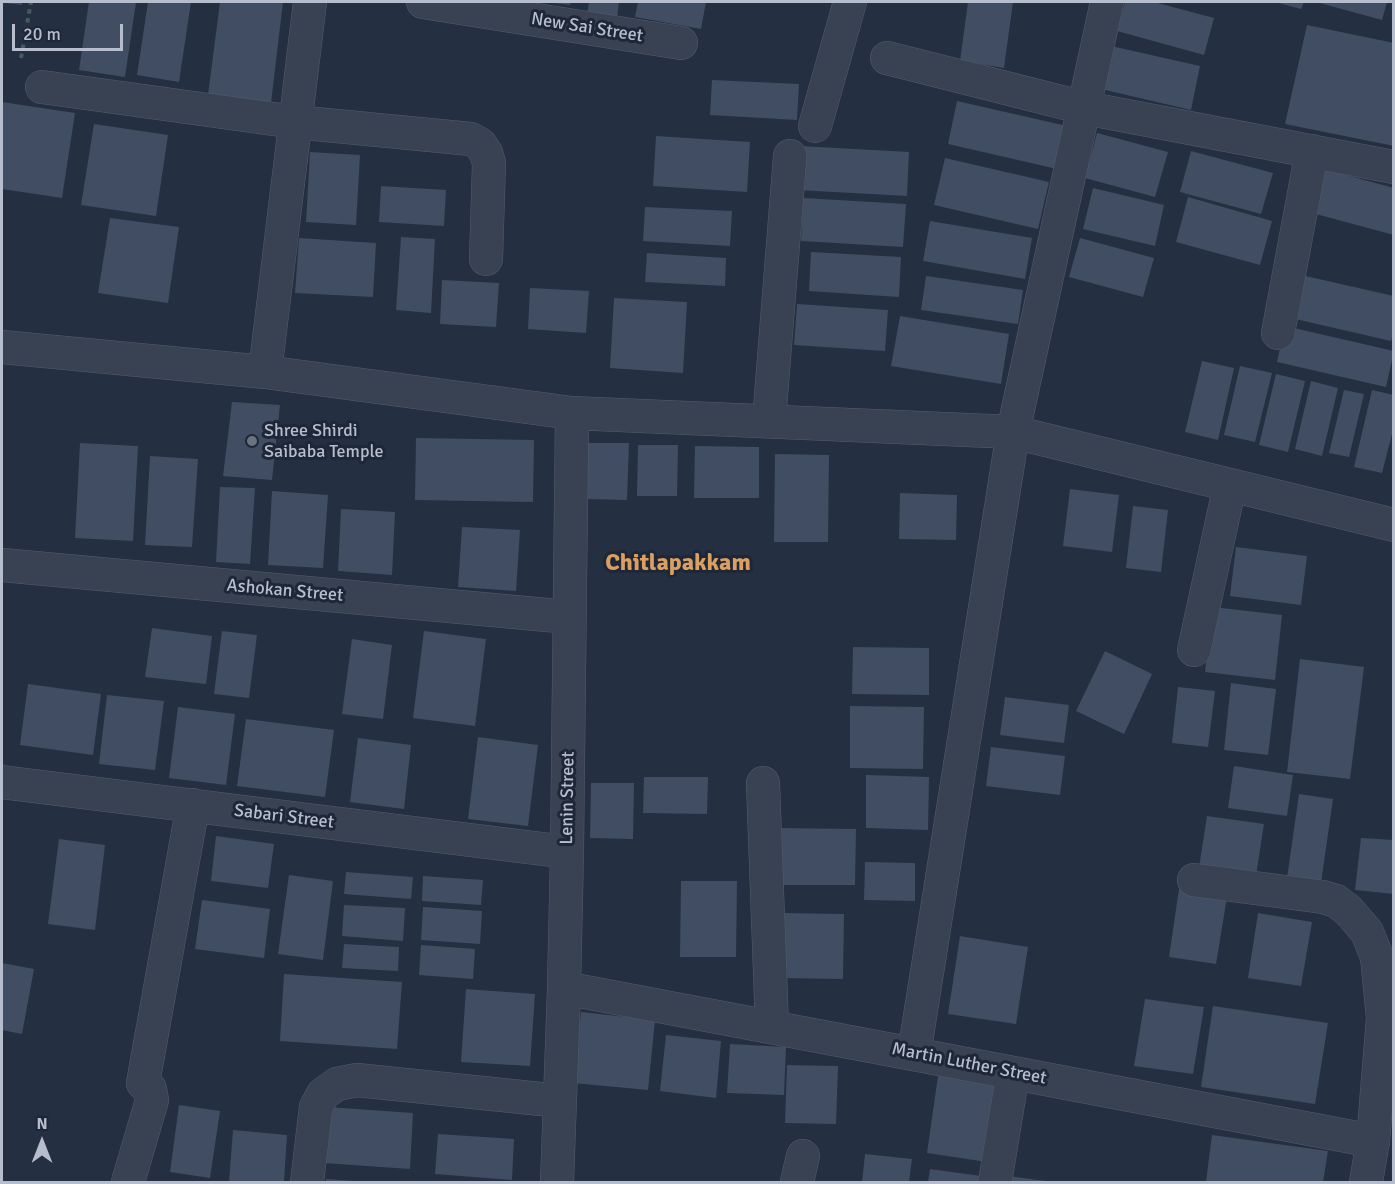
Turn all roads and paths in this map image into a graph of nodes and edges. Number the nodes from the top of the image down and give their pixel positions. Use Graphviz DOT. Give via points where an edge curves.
graph roads {
  1 [pos="31,2"];
  2 [pos="310,2"];
  3 [pos="423,2"];
  4 [pos="850,2"];
  5 [pos="1107,2"];
  6 [pos="681,43"];
  7 [pos="887,58"];
  8 [pos="42,87"];
  9 [pos="1085,108"];
  10 [pos="295,122"];
  11 [pos="815,126"];
  12 [pos="1312,151"];
  13 [pos="790,156"];
  14 [pos="1394,166"];
  15 [pos="486,259"];
  16 [pos="1278,333"];
  17 [pos="2,347"];
  18 [pos="265,372"];
  19 [pos="572,413"];
  20 [pos="769,421"];
  21 [pos="1013,432"];
  22 [pos="1230,485"];
  23 [pos="1394,525"];
  24 [pos="2,565"];
  25 [pos="569,617"];
  26 [pos="1194,650"];
  27 [pos="2,782"];
  28 [pos="763,783"];
  29 [pos="193,805"];
  30 [pos="567,852"];
  31 [pos="1194,880"];
  32 [pos="564,988"];
  33 [pos="1388,1018"];
  34 [pos="772,1027"];
  35 [pos="914,1054"];
  36 [pos="1013,1072"];
  37 [pos="560,1101"];
  38 [pos="1373,1142"];
  39 [pos="128,1182"];
  40 [pos="307,1182"];
  41 [pos="556,1182"];
  42 [pos="995,1182"];
  43 [pos="1366,1182"];
  1 -- 8 [label="path" via="16,84"];
  2 -- 10 [label="street"];
  3 -- 6 [label="street, New Sai Street"];
  4 -- 11 [label="street"];
  5 -- 9 [label="street"];
  7 -- 9 [label="street"];
  8 -- 10 [label="street"];
  9 -- 12 [label="street"];
  9 -- 21 [label="street"];
  10 -- 15 [label="street" via="471,139 480,144 489,163"];
  10 -- 18 [label="street"];
  12 -- 14 [label="street"];
  12 -- 16 [label="street"];
  13 -- 20 [label="street"];
  17 -- 18 [label="street"];
  18 -- 19 [label="street"];
  19 -- 20 [label="street"];
  19 -- 25 [label="street, Lenin Street"];
  20 -- 21 [label="street"];
  21 -- 22 [label="street"];
  21 -- 35 [label="street"];
  22 -- 23 [label="street"];
  22 -- 26 [label="street"];
  24 -- 25 [label="street, Ashokan Street"];
  25 -- 30 [label="street, Lenin Street"];
  27 -- 29 [label="street, Sabari Street"];
  28 -- 34 [label="street"];
  29 -- 30 [label="street, Sabari Street"];
  29 -- 39 [label="street" via="143,1083 150,1089 152,1100"];
  30 -- 32 [label="street, Lenin Street"];
  31 -- 33 [label="street" via="1336,901 1367,932 1377,957"];
  32 -- 34 [label="street, Martin Luther Street"];
  32 -- 37 [label="street, Lenin Street"];
  33 -- 38 [label="street"];
  34 -- 35 [label="street, Martin Luther Street"];
  35 -- 36 [label="street, Martin Luther Street"];
  36 -- 38 [label="street, Martin Luther Street"];
  36 -- 42 [label="street"];
  37 -- 40 [label="street" via="357,1080 337,1084 316,1107"];
  37 -- 41 [label="street, Lenin Street"];
  38 -- 43 [label="street"];
}
